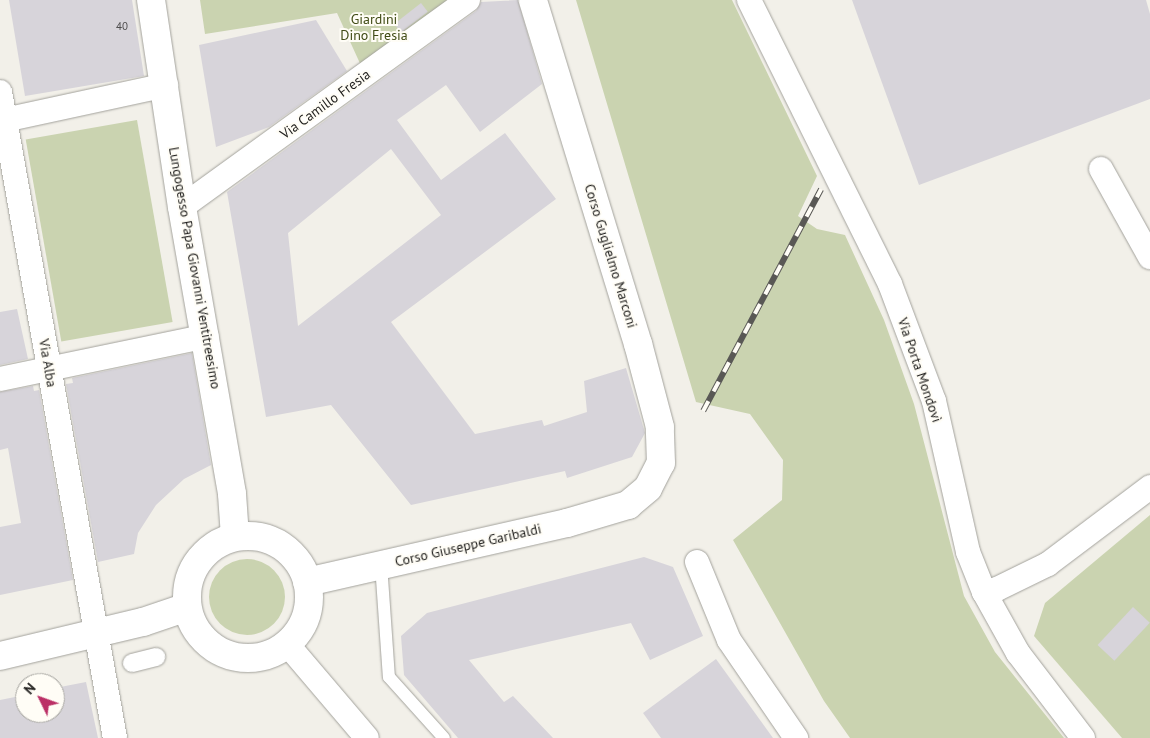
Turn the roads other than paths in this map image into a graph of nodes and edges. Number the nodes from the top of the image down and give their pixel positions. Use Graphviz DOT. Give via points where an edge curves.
graph roads {
  1 [pos="151,0"];
  2 [pos="468,0"];
  3 [pos="533,0"];
  4 [pos="750,0"];
  5 [pos="166,85"];
  6 [pos="0,92"];
  7 [pos="3,121"];
  8 [pos="1102,169"];
  9 [pos="182,207"];
  10 [pos="1150,257"];
  11 [pos="207,336"];
  12 [pos="50,368"];
  13 [pos="0,379"];
  14 [pos="1150,487"];
  15 [pos="628,505"];
  16 [pos="235,537"];
  17 [pos="697,562"];
  18 [pos="380,564"];
  19 [pos="307,582"];
  20 [pos="984,592"];
  21 [pos="187,607"];
  22 [pos="96,634"];
  23 [pos="287,644"];
  24 [pos="0,656"];
  25 [pos="156,657"];
  26 [pos="132,663"];
  27 [pos="116,738"];
  28 [pos="367,738"];
  29 [pos="444,738"];
  30 [pos="796,738"];
  31 [pos="1083,738"];
  1 -- 5 [label="street, Lungogesso Papa Giovanni Ventitreesimo"];
  2 -- 9 [label="street, Via Camillo Fresia"];
  3 -- 15 [label="street, Corso Guglielmo Marconi" via="660,427 661,463 648,488"];
  4 -- 20 [label="street, Via Porta Mondovì" via="890,284 934,401 968,552"];
  5 -- 7 [label="street"];
  5 -- 9 [label="street, Lungogesso Papa Giovanni Ventitreesimo"];
  6 -- 7 [label="street, Via Alba"];
  7 -- 12 [label="street, Via Alba"];
  8 -- 10 [label="street"];
  9 -- 11 [label="street, Lungogesso Papa Giovanni Ventitreesimo"];
  11 -- 12 [label="street"];
  11 -- 16 [label="street, Lungogesso Papa Giovanni Ventitreesimo"];
  12 -- 13 [label="street"];
  12 -- 22 [label="street, Via Alba"];
  14 -- 20 [label="street" via="1048,564 997,590"];
  15 -- 18 [label="street, Corso Giuseppe Garibaldi" via="567,523"];
  16 -- 19 [label="street" via="272,540 293,558"];
  16 -- 21 [label="street" via="203,555 192,571"];
  17 -- 30 [label="street" via="729,640"];
  18 -- 19 [label="street, Corso Giuseppe Garibaldi"];
  18 -- 29 [label="lane" via="389,677"];
  19 -- 23 [label="street" via="308,609"];
  20 -- 31 [label="street, Via Porta Mondovì" via="1018,653"];
  21 -- 22 [label="street"];
  21 -- 23 [label="street" via="204,640 235,657 271,653"];
  22 -- 24 [label="street"];
  22 -- 27 [label="street, Via Alba"];
  23 -- 28 [label="street"];
  25 -- 26 [label="street"];
}
